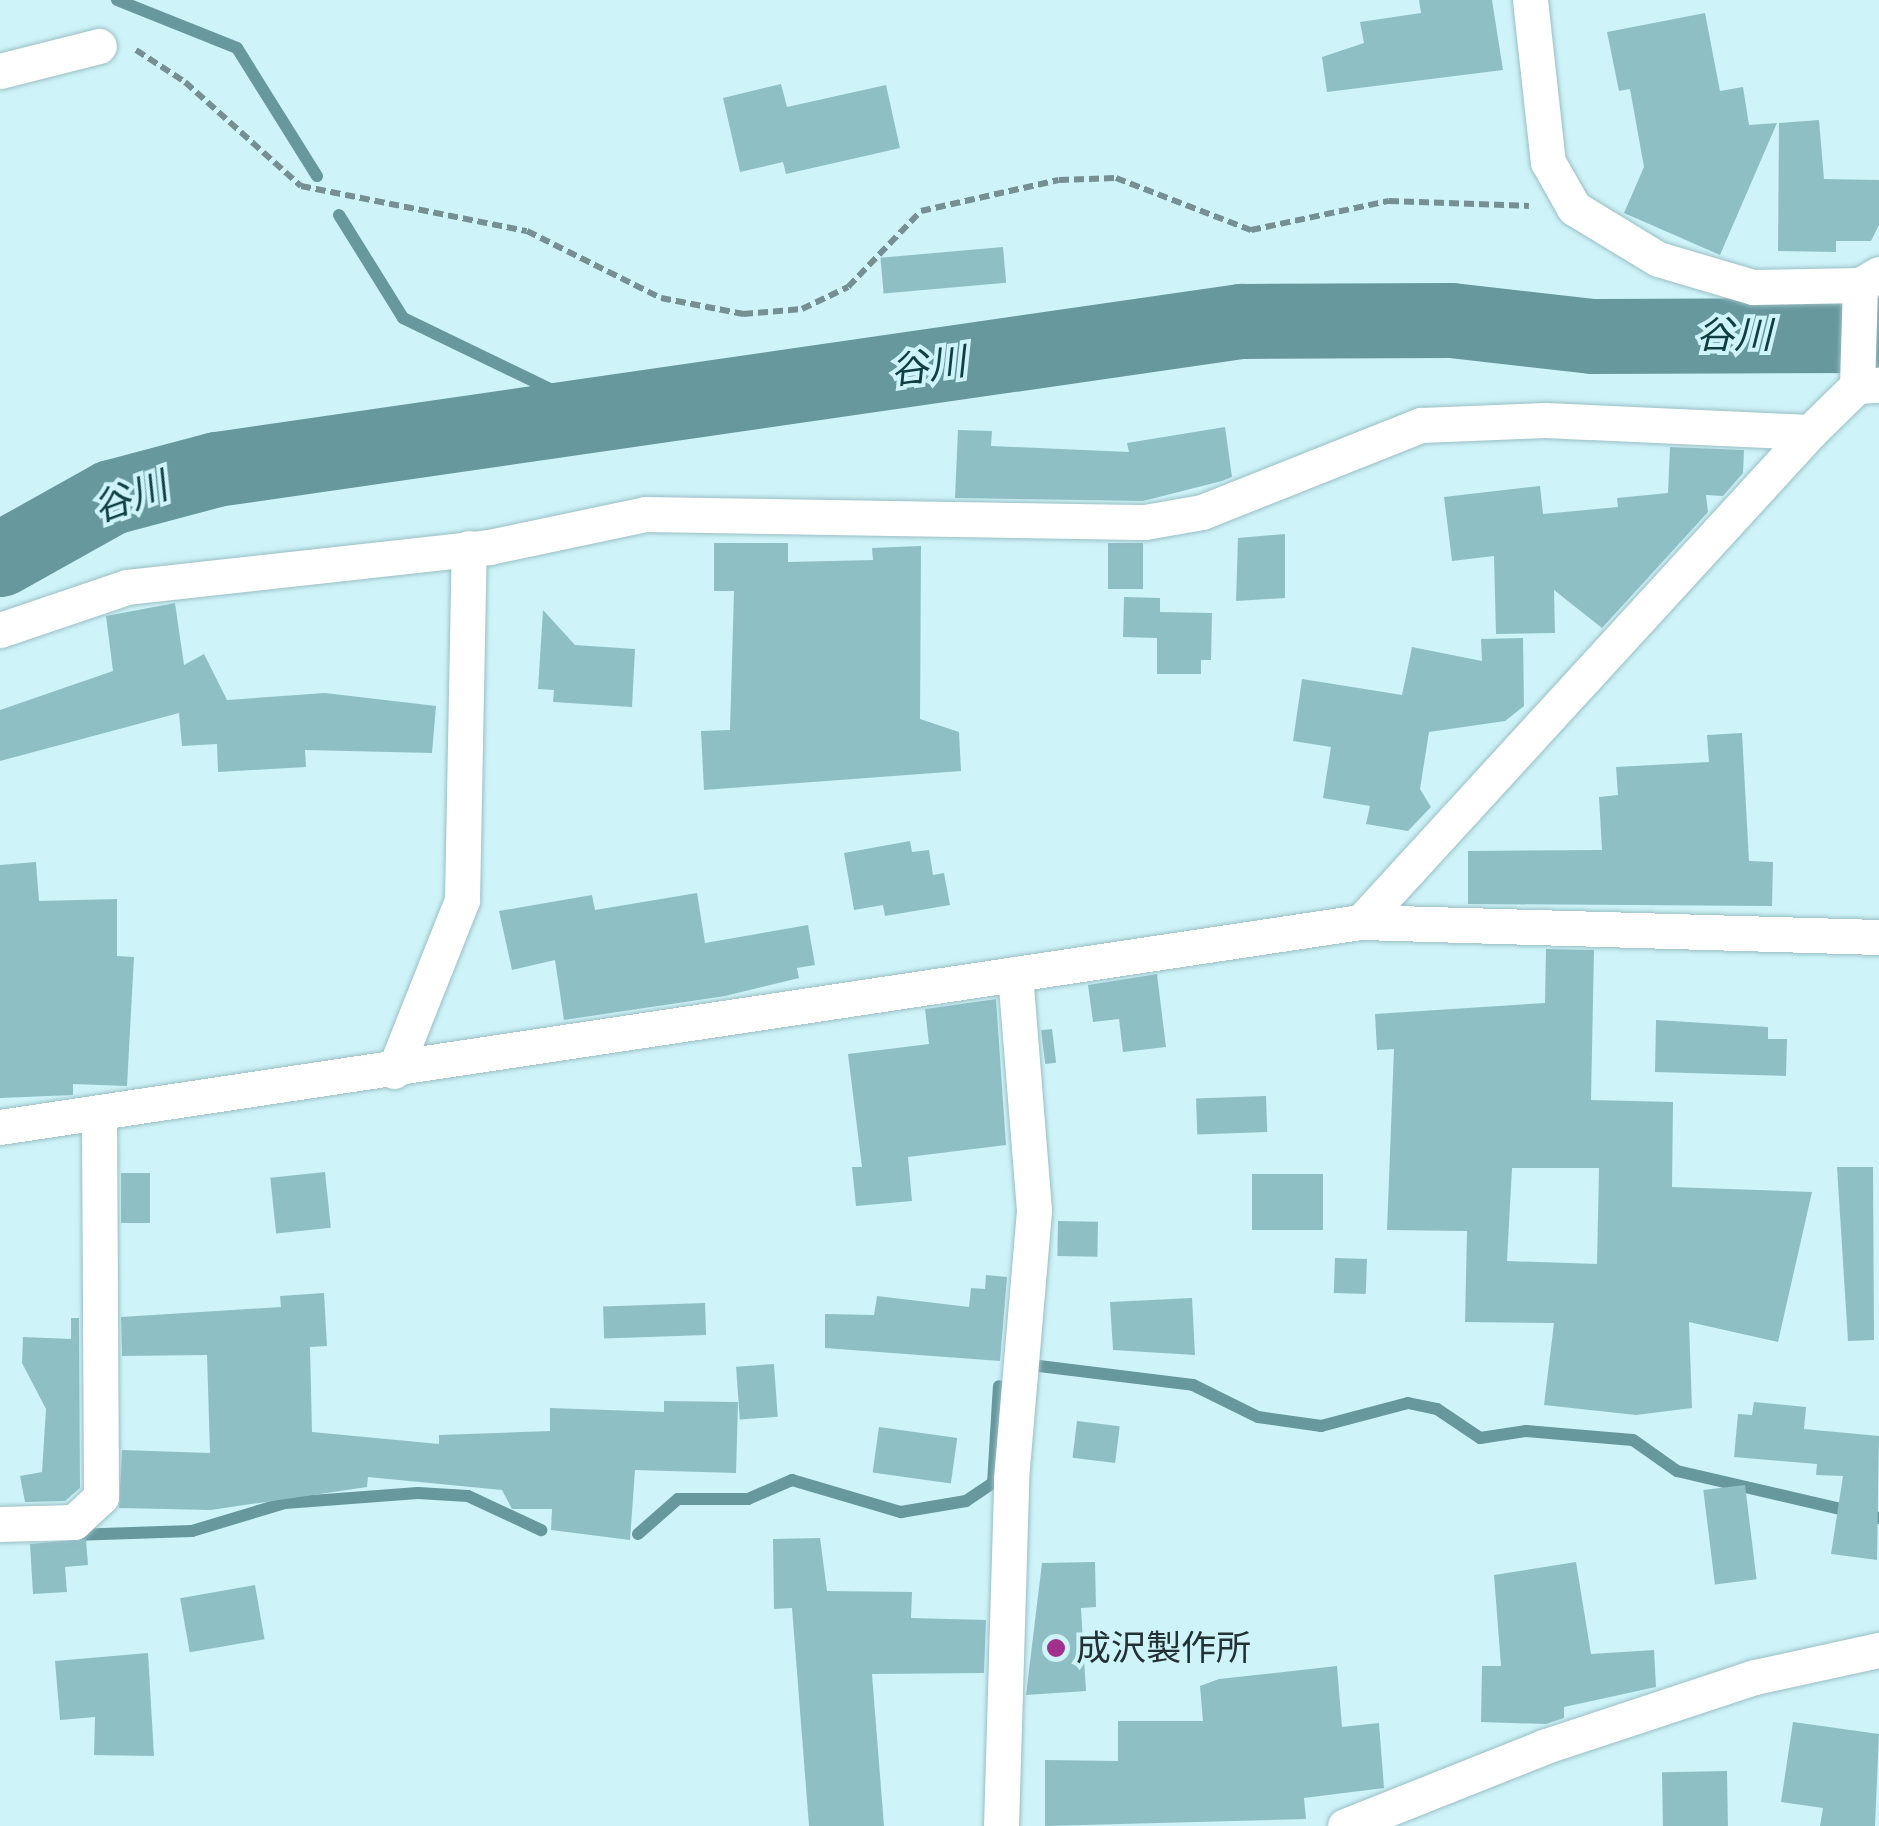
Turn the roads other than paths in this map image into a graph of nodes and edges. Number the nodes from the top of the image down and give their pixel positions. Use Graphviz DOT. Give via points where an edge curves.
graph roads {
  1 [pos="1530,0"];
  2 [pos="99,46"];
  3 [pos="0,71"];
  4 [pos="1866,288"];
  5 [pos="1864,378"];
  6 [pos="1810,432"];
  7 [pos="469,548"];
  8 [pos="0,630"];
  9 [pos="1361,922"];
  10 [pos="1879,937"];
  11 [pos="1015,974"];
  12 [pos="394,1070"];
  13 [pos="99,1114"];
  14 [pos="0,1127"];
  15 [pos="0,1524"];
  16 [pos="1879,1650"];
  17 [pos="1001,1826"];
  18 [pos="1345,1826"];
  1 -- 4 [label="street" via="1548,162 1570,203 1691,272 1753,288"];
  2 -- 3 [label="street"];
  4 -- 5 [label="street"];
  5 -- 6 [label="street"];
  6 -- 7 [label="street" via="1545,420 1421,425 1202,512 1145,522 646,514"];
  6 -- 9 [label="street"];
  7 -- 8 [label="street" via="169,580"];
  7 -- 12 [label="street" via="462,900"];
  9 -- 10 [label="street"];
  9 -- 11 [label="street"];
  11 -- 12 [label="street"];
  11 -- 17 [label="street" via="1034,1210 1011,1479"];
  12 -- 13 [label="street"];
  13 -- 14 [label="street"];
  13 -- 15 [label="street" via="101,1497 74,1522"];
  16 -- 18 [label="street" via="1756,1677 1546,1746"];
}
